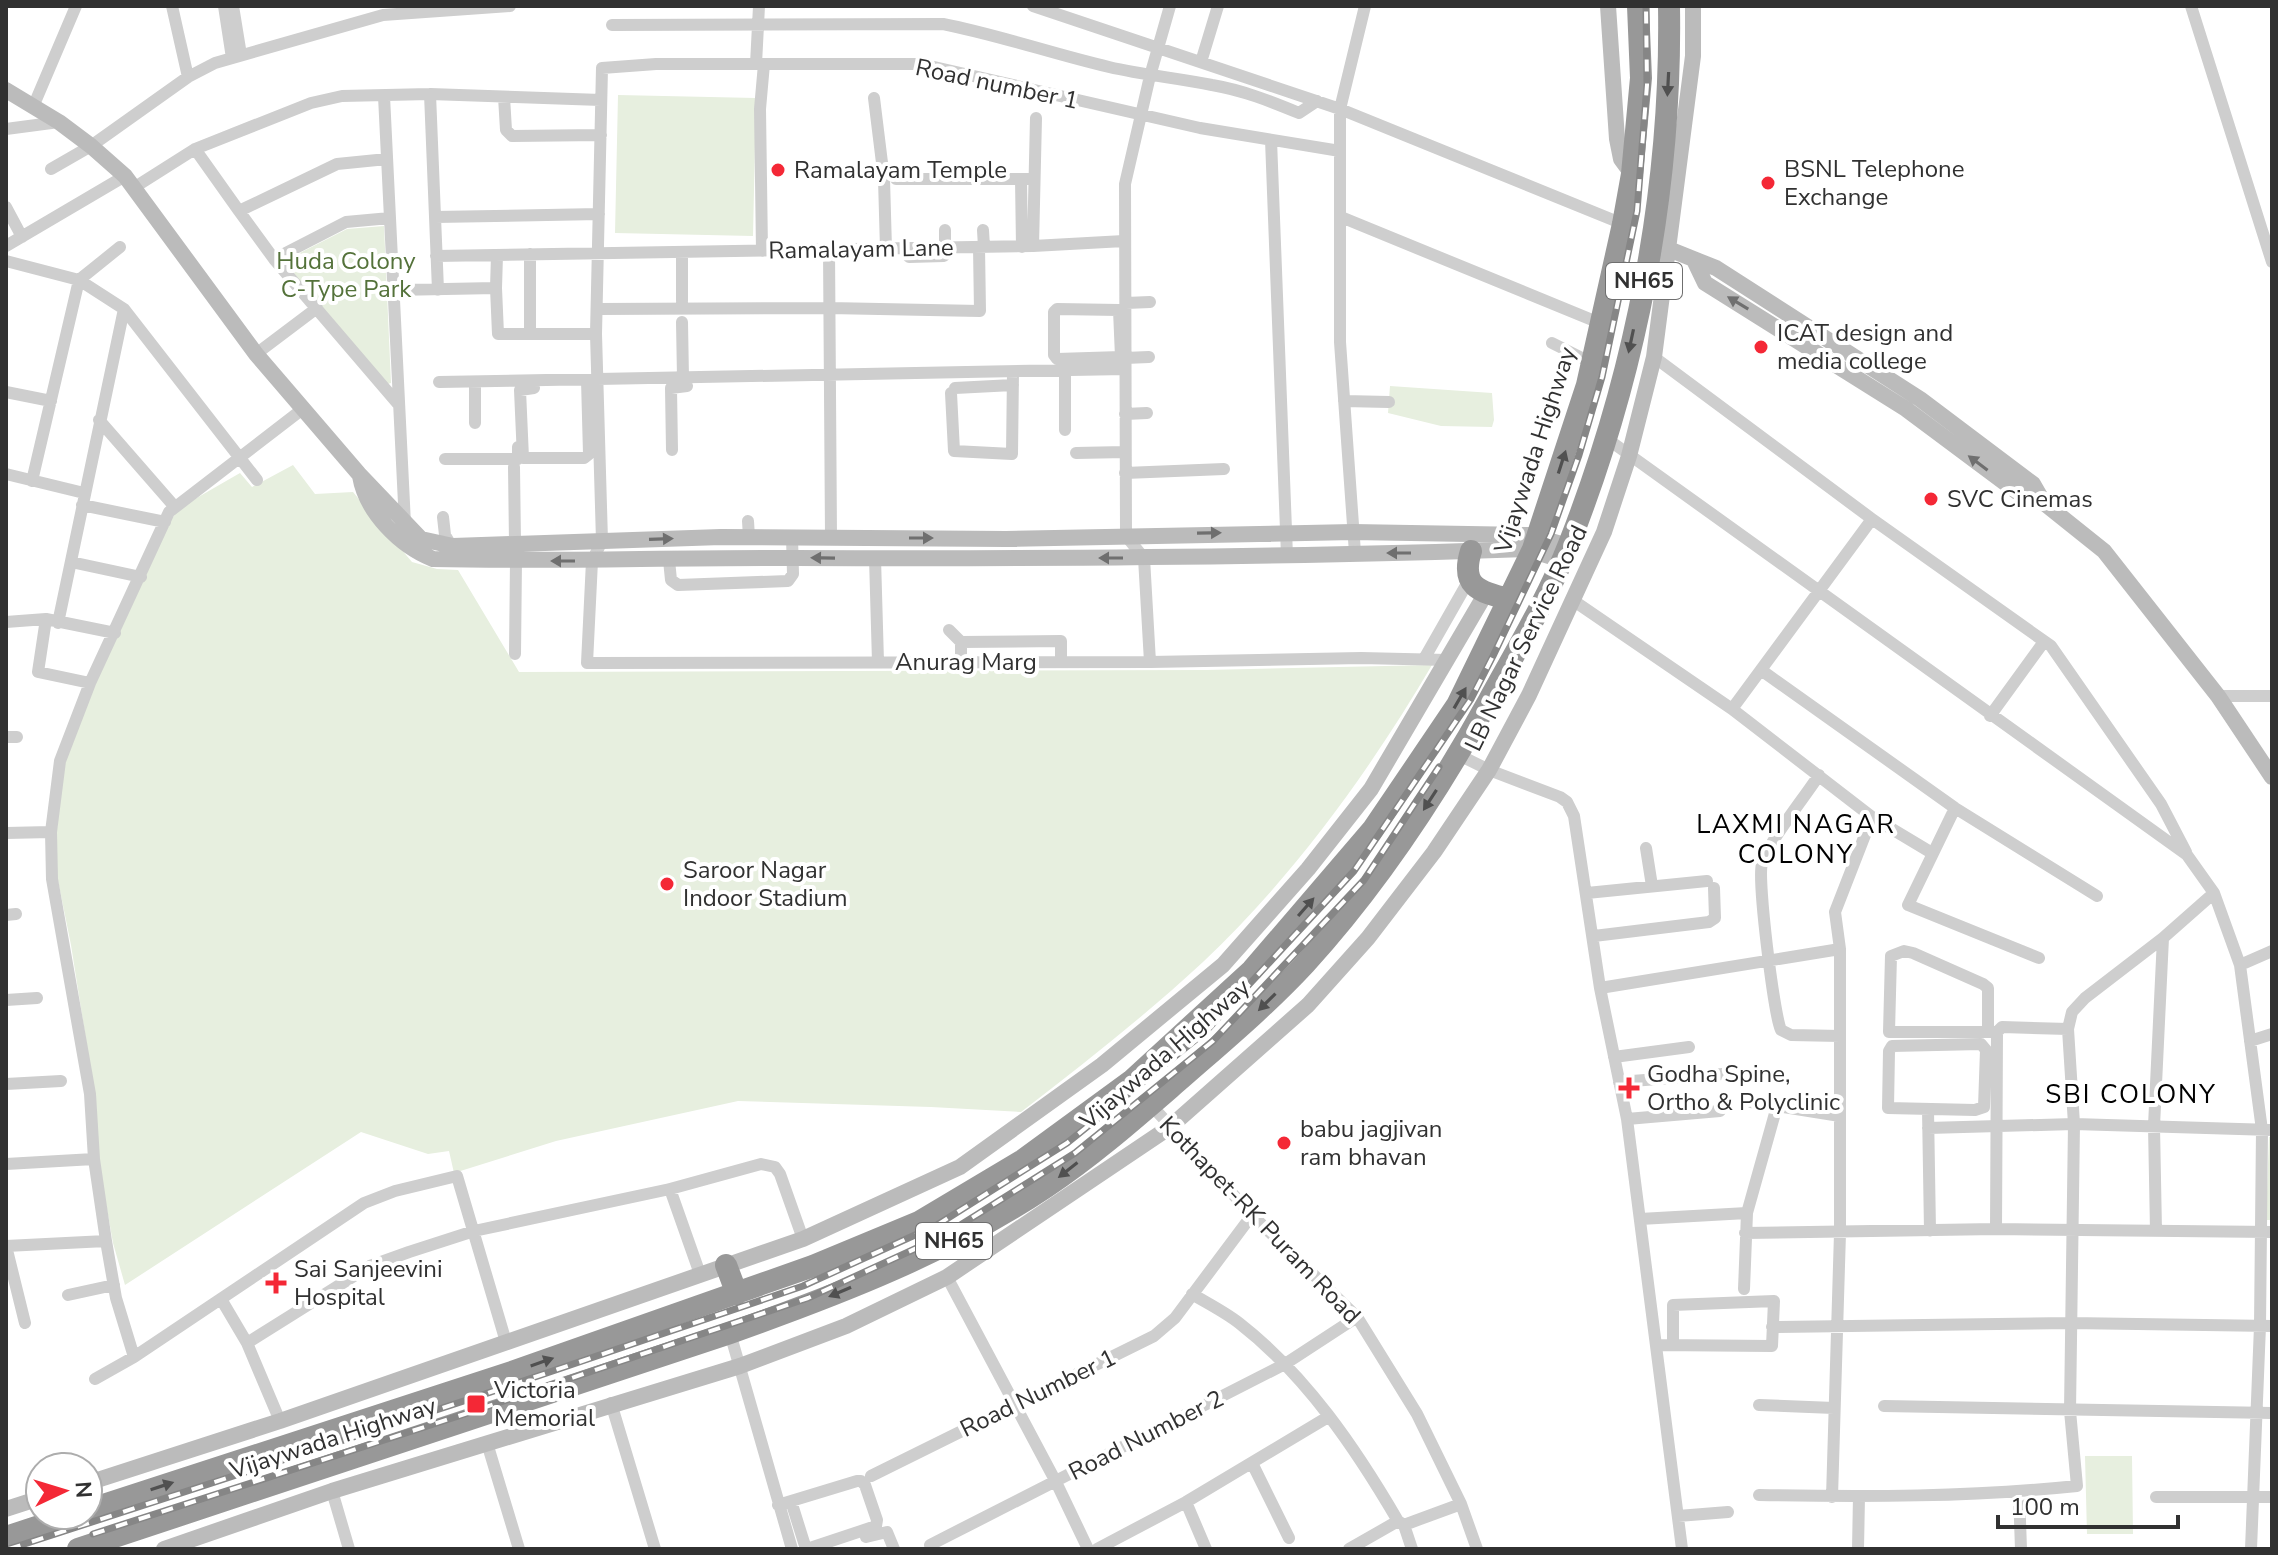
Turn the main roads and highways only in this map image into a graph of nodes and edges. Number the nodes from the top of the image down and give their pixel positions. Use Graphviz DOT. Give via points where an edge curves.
graph roads {
  1 [pos="1638,6"];
  2 [pos="1669,6"];
  3 [pos="1471,551"];
  4 [pos="1508,599"];
  5 [pos="1373,829"];
  6 [pos="1398,849"];
  7 [pos="1009,1168"];
  8 [pos="983,1184"];
  9 [pos="1029,1197"];
  10 [pos="1004,1213"];
  11 [pos="726,1265"];
  12 [pos="737,1294"];
  13 [pos="261,1453"];
  14 [pos="271,1486"];
  15 [pos="104,1505"];
  16 [pos="78,1549"];
  4 -- 1 [label="highway, Vijaywada Highway / NH65, one-way" via="1535,543 1602,324 1632,174 1641,78"];
  2 -- 6 [label="highway, Vijaywada Highway / NH65, one-way" via="1661,246 1606,438 1565,553 1459,755"];
  3 -- 4 [label="highway" via="1467,562 1477,587"];
  5 -- 4 [label="highway, Vijaywada Highway / NH65, one-way" via="1457,705"];
  5 -- 6 [label="highway"];
  7 -- 5 [label="highway, Vijaywada Highway / NH65, one-way" via="1131,1081 1252,970"];
  6 -- 9 [label="highway, Vijaywada Highway / NH65, one-way" via="1304,965 1257,1012 1151,1105"];
  7 -- 8 [label="highway, Vijaywada Highway / NH65"];
  7 -- 9 [label="highway"];
  8 -- 10 [label="highway"];
  8 -- 12 [label="highway, Vijaywada Highway / NH65" via="919,1222"];
  9 -- 10 [label="highway, Vijaywada Highway / NH65"];
  10 -- 14 [label="highway, Vijaywada Highway / NH65, one-way" via="933,1253 801,1308"];
  11 -- 12 [label="highway"];
  13 -- 12 [label="highway, Vijaywada Highway / NH65, one-way"];
  13 -- 14 [label="highway"];
  15 -- 13 [label="highway, Vijaywada Highway / NH65, one-way"];
  14 -- 16 [label="highway, Vijaywada Highway / NH65"];
}
